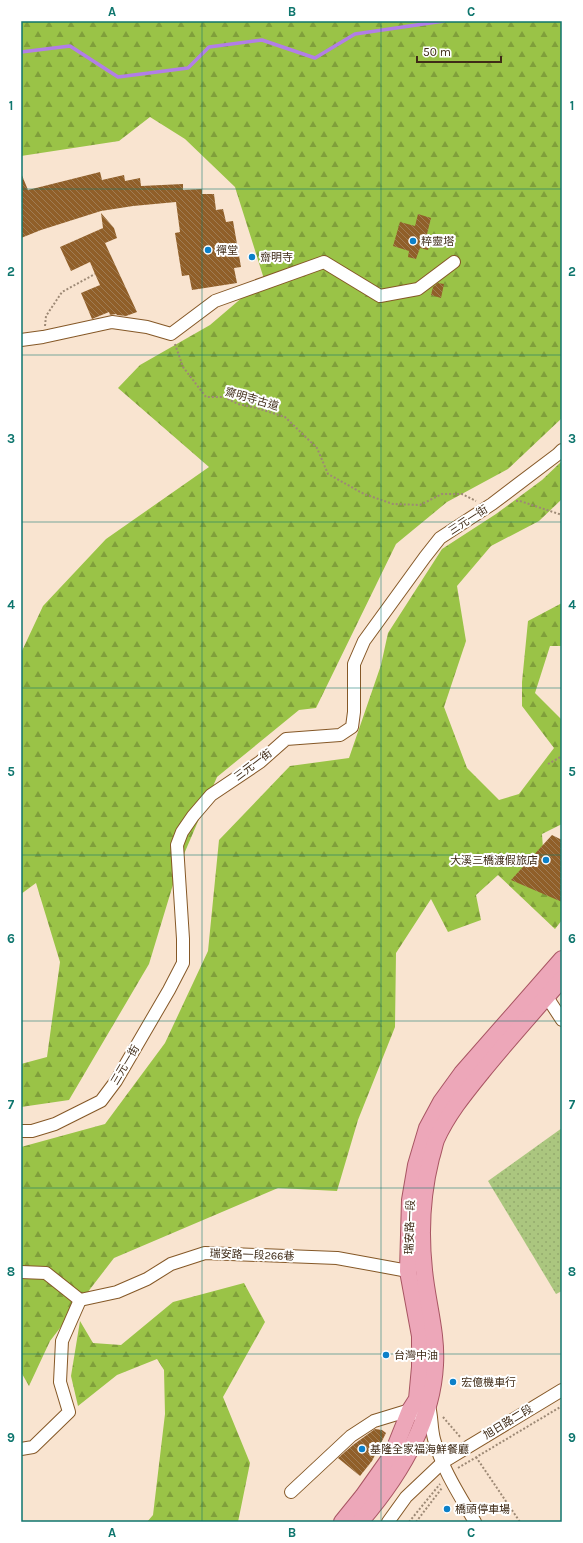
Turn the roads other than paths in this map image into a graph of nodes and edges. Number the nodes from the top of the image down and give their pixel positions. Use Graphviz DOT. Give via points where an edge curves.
graph roads {
  1 [pos="454,262"];
  2 [pos="21,340"];
  3 [pos="562,450"];
  4 [pos="562,958"];
  5 [pos="562,979"];
  6 [pos="541,993"];
  7 [pos="562,1020"];
  8 [pos="21,1131"];
  9 [pos="408,1271"];
  10 [pos="21,1272"];
  11 [pos="80,1300"];
  12 [pos="562,1390"];
  13 [pos="420,1409"];
  14 [pos="21,1449"];
  15 [pos="443,1462"];
  16 [pos="291,1492"];
  17 [pos="342,1522"];
  18 [pos="360,1522"];
  19 [pos="388,1522"];
  20 [pos="475,1522"];
  1 -- 2 [label="street" via="418,289 380,296 324,262 215,301 171,334 148,327 112,322"];
  3 -- 8 [label="street, 三元一街" via="492,504 440,538 425,557 364,641 354,664 352,727 340,735 286,739 260,762 211,795 193,816 182,832 178,845 183,964 169,990 116,1081 101,1101 55,1124 32,1131"];
  4 -- 6 [label="main road, 瑞安路一段"];
  5 -- 6 [label="main road, 瑞安路一段"];
  6 -- 7 [label="street"];
  6 -- 9 [label="main road, 瑞安路一段" via="462,1073 441,1102 427,1128 416,1165 410,1200"];
  6 -- 13 [label="main road, 瑞安路一段" via="450,1114 436,1141 428,1172 423,1209 424,1270 435,1357"];
  9 -- 11 [label="street, 瑞安路一段266巷" via="337,1258 205,1253 171,1264 147,1279 117,1292"];
  9 -- 13 [label="main road, 瑞安路一段" via="420,1336"];
  10 -- 11 [label="street" via="46,1273"];
  11 -- 14 [label="street" via="62,1341 60,1382 69,1412 33,1447"];
  12 -- 15 [label="street, 旭日路二段"];
  13 -- 15 [label="street"];
  13 -- 16 [label="street" via="374,1421 351,1436"];
  13 -- 17 [label="main road, 瑞安路一段" via="392,1455"];
  13 -- 18 [label="main road, 瑞安路一段" via="417,1436 396,1476"];
  15 -- 19 [label="street, 旭日路二段" via="406,1497"];
  15 -- 20 [label="street"];
}
